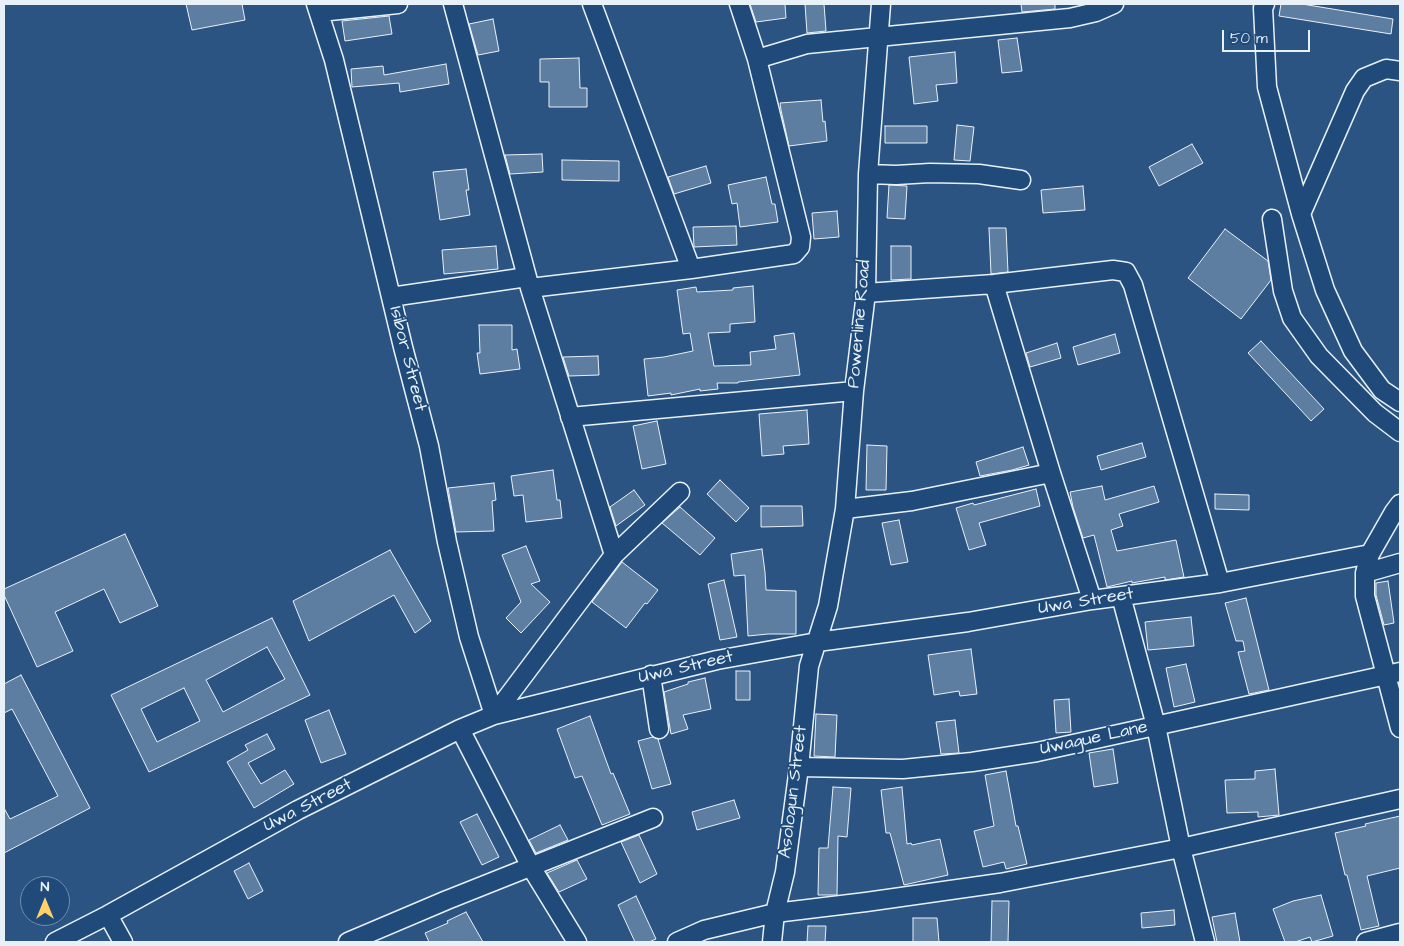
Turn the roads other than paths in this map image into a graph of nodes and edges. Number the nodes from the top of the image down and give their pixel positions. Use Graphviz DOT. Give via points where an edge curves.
graph roads {
  1 [pos="398,4"];
  2 [pos="454,4"];
  3 [pos="592,4"];
  4 [pos="739,4"];
  5 [pos="882,4"];
  6 [pos="1114,4"];
  7 [pos="1265,4"];
  8 [pos="318,8"];
  9 [pos="878,37"];
  10 [pos="757,59"];
  11 [pos="1400,71"];
  12 [pos="868,174"];
  13 [pos="1021,180"];
  14 [pos="1301,214"];
  15 [pos="1272,219"];
  16 [pos="691,269"];
  17 [pos="529,282"];
  18 [pos="994,284"];
  19 [pos="866,293"];
  20 [pos="391,297"];
  21 [pos="854,391"];
  22 [pos="1400,402"];
  23 [pos="570,417"];
  24 [pos="1400,432"];
  25 [pos="1051,473"];
  26 [pos="680,492"];
  27 [pos="1400,504"];
  28 [pos="845,509"];
  29 [pos="1370,554"];
  30 [pos="614,555"];
  31 [pos="1400,563"];
  32 [pos="1365,573"];
  33 [pos="1220,583"];
  34 [pos="1121,596"];
  35 [pos="1092,600"];
  36 [pos="817,642"];
  37 [pos="1393,673"];
  38 [pos="651,675"];
  39 [pos="494,715"];
  40 [pos="1156,726"];
  41 [pos="1400,728"];
  42 [pos="659,729"];
  43 [pos="460,730"];
  44 [pos="799,767"];
  45 [pos="1400,800"];
  46 [pos="653,818"];
  47 [pos="1181,848"];
  48 [pos="531,867"];
  49 [pos="776,913"];
  50 [pos="108,915"];
  51 [pos="1400,933"];
  52 [pos="55,942"];
  53 [pos="123,942"];
  54 [pos="348,942"];
  55 [pos="577,942"];
  56 [pos="677,942"];
  57 [pos="772,942"];
  58 [pos="1205,942"];
  59 [pos="1366,942"];
  1 -- 8 [label="street"];
  2 -- 17 [label="street"];
  3 -- 16 [label="street"];
  4 -- 10 [label="street"];
  5 -- 9 [label="street, Powerline Road"];
  6 -- 9 [label="street" via="1070,18"];
  7 -- 14 [label="street" via="1267,88"];
  8 -- 20 [label="street, Isibor Street" via="334,60"];
  9 -- 10 [label="street" via="807,44"];
  9 -- 12 [label="street, Powerline Road"];
  10 -- 16 [label="street" via="801,236 800,247 794,254"];
  11 -- 14 [label="street" via="1386,69 1364,78 1355,91"];
  12 -- 13 [label="street" via="979,174"];
  12 -- 19 [label="street, Powerline Road"];
  14 -- 22 [label="street" via="1324,290 1353,351 1382,390"];
  15 -- 24 [label="street" via="1282,291 1292,318 1319,356 1375,413"];
  16 -- 17 [label="street"];
  17 -- 20 [label="street"];
  17 -- 23 [label="street"];
  18 -- 19 [label="street"];
  18 -- 25 [label="street"];
  18 -- 33 [label="street" via="1113,270 1126,272 1133,285"];
  19 -- 21 [label="street, Powerline Road"];
  20 -- 39 [label="street, Isibor Street" via="429,446 446,542 469,637"];
  21 -- 23 [label="street"];
  21 -- 28 [label="street, Powerline Road"];
  23 -- 30 [label="street"];
  25 -- 28 [label="street" via="912,501"];
  25 -- 35 [label="street"];
  26 -- 30 [label="street"];
  27 -- 29 [label="street"];
  28 -- 36 [label="street, Powerline Road" via="828,606"];
  29 -- 32 [label="street"];
  29 -- 33 [label="street, Uwa Street"];
  30 -- 39 [label="street"];
  31 -- 32 [label="street"];
  32 -- 37 [label="street" via="1365,596"];
  33 -- 34 [label="street, Uwa Street"];
  34 -- 35 [label="street, Uwa Street"];
  34 -- 40 [label="street"];
  35 -- 36 [label="street, Uwa Street" via="968,622"];
  36 -- 38 [label="street, Uwa Street"];
  36 -- 44 [label="street, Asologun Street" via="809,666"];
  37 -- 40 [label="street, Uwague Lane"];
  37 -- 41 [label="street"];
  38 -- 39 [label="street, Uwa Street"];
  38 -- 42 [label="street"];
  39 -- 43 [label="street, Uwa Street"];
  40 -- 44 [label="street, Uwague Lane" via="1037,752 972,762 903,769"];
  40 -- 47 [label="street"];
  43 -- 48 [label="street"];
  43 -- 50 [label="street, Uwa Street" via="298,810"];
  44 -- 49 [label="street, Asologun Street"];
  45 -- 47 [label="street"];
  46 -- 48 [label="street"];
  47 -- 49 [label="street" via="1000,883"];
  47 -- 58 [label="street"];
  48 -- 54 [label="street"];
  48 -- 55 [label="street"];
  49 -- 56 [label="street" via="704,930"];
  49 -- 57 [label="street, Asologun Street"];
  50 -- 52 [label="street, Uwa Street"];
  50 -- 53 [label="street"];
  51 -- 59 [label="street"];
}
